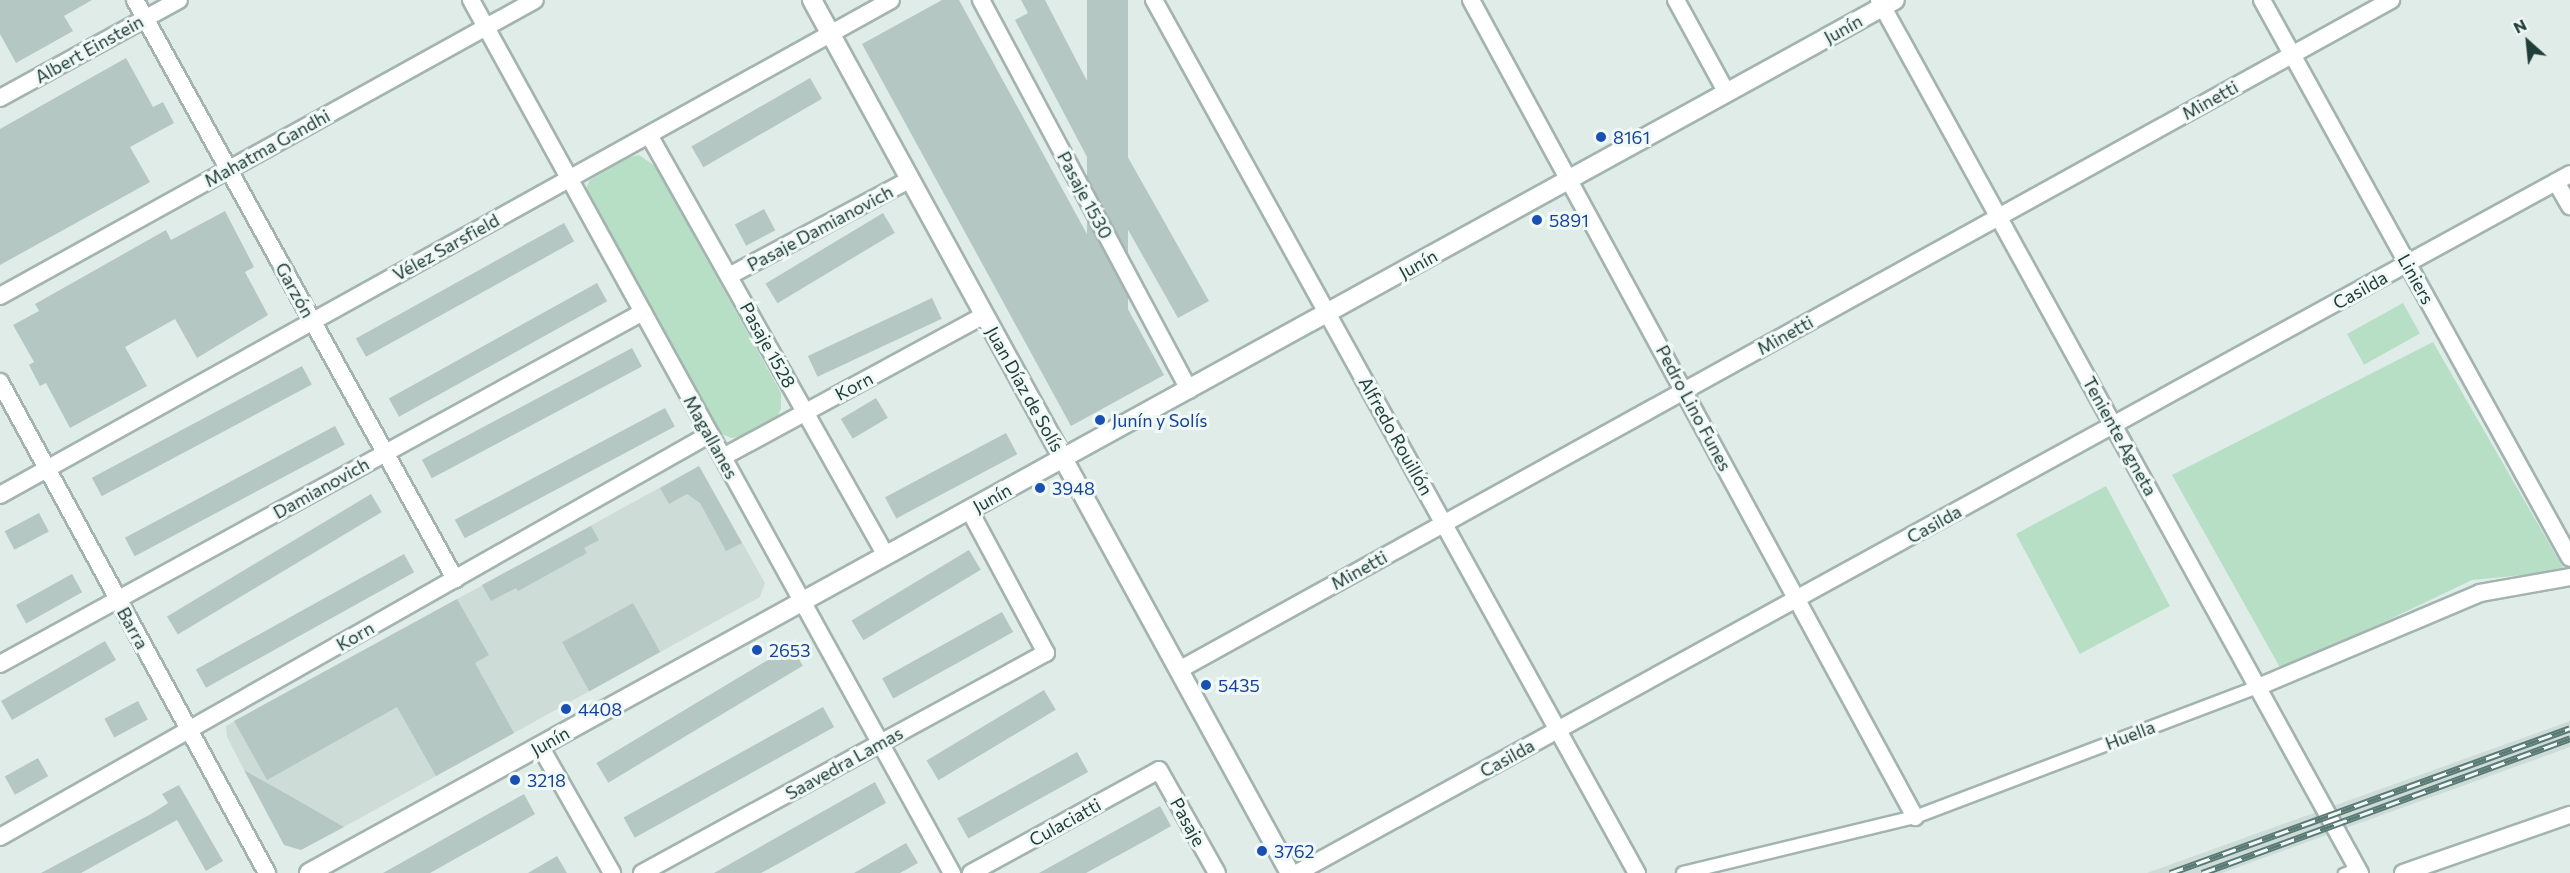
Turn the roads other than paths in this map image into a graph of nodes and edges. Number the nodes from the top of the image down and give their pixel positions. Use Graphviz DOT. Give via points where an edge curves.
graph roads {
  1 [pos="135,0"];
  2 [pos="178,0"];
  3 [pos="471,0"];
  4 [pos="535,0"];
  5 [pos="812,0"];
  6 [pos="891,0"];
  7 [pos="981,0"];
  8 [pos="1154,0"];
  9 [pos="1471,0"];
  10 [pos="1676,0"];
  11 [pos="2262,0"];
  12 [pos="2391,0"];
  13 [pos="1886,2"];
  14 [pos="145,18"];
  15 [pos="486,27"];
  16 [pos="830,34"];
  17 [pos="2292,54"];
  18 [pos="1727,93"];
  19 [pos="0,98"];
  20 [pos="649,135"];
  21 [pos="229,170"];
  22 [pos="569,178"];
  23 [pos="2563,178"];
  24 [pos="911,179"];
  25 [pos="1569,180"];
  26 [pos="2570,206"];
  27 [pos="1999,217"];
  28 [pos="2408,263"];
  29 [pos="729,276"];
  30 [pos="0,296"];
  31 [pos="643,312"];
  32 [pos="1328,313"];
  33 [pos="985,315"];
  34 [pos="312,321"];
  35 [pos="0,382"];
  36 [pos="1190,390"];
  37 [pos="1685,390"];
  38 [pos="805,412"];
  39 [pos="2114,425"];
  40 [pos="710,434"];
  41 [pos="385,453"];
  42 [pos="723,457"];
  43 [pos="1064,459"];
  44 [pos="47,469"];
  45 [pos="0,495"];
  46 [pos="970,511"];
  47 [pos="1444,523"];
  48 [pos="886,556"];
  49 [pos="2570,558"];
  50 [pos="2570,577"];
  51 [pos="455,579"];
  52 [pos="1796,599"];
  53 [pos="118,600"];
  54 [pos="803,602"];
  55 [pos="0,664"];
  56 [pos="1179,670"];
  57 [pos="2258,687"];
  58 [pos="189,730"];
  59 [pos="1558,730"];
  60 [pos="881,743"];
  61 [pos="540,746"];
  62 [pos="1159,770"];
  63 [pos="2570,815"];
  64 [pos="1915,817"];
  65 [pos="0,837"];
  66 [pos="2353,871"];
  67 [pos="267,873"];
  68 [pos="309,873"];
  69 [pos="612,873"];
  70 [pos="642,873"];
  71 [pos="952,873"];
  72 [pos="971,873"];
  73 [pos="1217,873"];
  74 [pos="1290,873"];
  75 [pos="1297,873"];
  76 [pos="1637,873"];
  77 [pos="1683,873"];
  78 [pos="2403,873"];
  1 -- 14 [label="street, Garzón"];
  2 -- 14 [label="street, Albert Einstein"];
  3 -- 15 [label="street, Magallanes"];
  4 -- 15 [label="street, Mahatma Gandhi"];
  5 -- 16 [label="main road, Juan Díaz de Solís"];
  6 -- 16 [label="street, Vélez Sarsfield"];
  7 -- 36 [label="street, Pasaje 1530"];
  8 -- 32 [label="street, Alfredo Rouillón"];
  9 -- 25 [label="street, Pedro Lino Funes"];
  10 -- 18 [label="street"];
  11 -- 17 [label="street, Liniers"];
  12 -- 17 [label="street, Minetti"];
  13 -- 18 [label="main road, Junín"];
  13 -- 27 [label="street, Teniente Agneta"];
  14 -- 19 [label="street, Albert Einstein"];
  14 -- 21 [label="street, Garzón"];
  15 -- 21 [label="street, Mahatma Gandhi"];
  15 -- 22 [label="street, Magallanes"];
  16 -- 20 [label="street, Vélez Sarsfield"];
  16 -- 24 [label="main road, Juan Díaz de Solís"];
  17 -- 27 [label="street, Minetti"];
  17 -- 28 [label="street, Liniers"];
  18 -- 25 [label="main road, Junín"];
  20 -- 22 [label="street, Vélez Sarsfield"];
  20 -- 29 [label="street, Pasaje 1528"];
  21 -- 30 [label="street, Mahatma Gandhi"];
  21 -- 34 [label="street, Garzón"];
  22 -- 31 [label="street, Magallanes"];
  22 -- 34 [label="street, Vélez Sarsfield"];
  23 -- 26 [label="street"];
  23 -- 28 [label="street, Casilda"];
  24 -- 29 [label="street, Pasaje Damianovich"];
  24 -- 33 [label="main road, Juan Díaz de Solís"];
  25 -- 32 [label="main road, Junín"];
  25 -- 37 [label="street, Pedro Lino Funes"];
  27 -- 37 [label="street, Minetti"];
  27 -- 39 [label="street, Teniente Agneta"];
  28 -- 39 [label="street, Casilda"];
  28 -- 49 [label="street, Liniers"];
  29 -- 38 [label="street, Pasaje 1528"];
  31 -- 40 [label="street, Magallanes"];
  31 -- 41 [label="street, Damianovich"];
  32 -- 36 [label="main road, Junín"];
  32 -- 47 [label="street, Alfredo Rouillón"];
  33 -- 38 [label="street, Korn"];
  33 -- 43 [label="main road, Juan Díaz de Solís"];
  34 -- 41 [label="street, Garzón"];
  34 -- 44 [label="street, Vélez Sarsfield"];
  35 -- 44 [label="street, Barra"];
  36 -- 43 [label="main road, Junín"];
  37 -- 47 [label="street, Minetti"];
  37 -- 52 [label="street, Pedro Lino Funes"];
  38 -- 42 [label="street, Korn"];
  38 -- 48 [label="street, Pasaje 1528"];
  39 -- 52 [label="street, Casilda"];
  39 -- 57 [label="street, Teniente Agneta"];
  40 -- 42 [label="street, Magallanes"];
  40 -- 51 [label="street, Korn"];
  41 -- 51 [label="street, Garzón"];
  41 -- 53 [label="street, Damianovich"];
  42 -- 54 [label="street, Magallanes"];
  43 -- 46 [label="main road, Junín"];
  43 -- 56 [label="main road, Juan Díaz de Solís"];
  44 -- 45 [label="street, Vélez Sarsfield"];
  44 -- 53 [label="street, Barra"];
  46 -- 48 [label="main road, Junín"];
  46 -- 60 [label="street, Saavedra Lamas" via="1046,653"];
  47 -- 56 [label="street, Minetti"];
  47 -- 59 [label="street, Alfredo Rouillón"];
  48 -- 54 [label="main road, Junín"];
  50 -- 57 [label="street, Huella" via="2480,592"];
  51 -- 58 [label="street, Korn"];
  52 -- 59 [label="street, Casilda"];
  52 -- 64 [label="street, Pedro Lino Funes"];
  53 -- 55 [label="street, Damianovich"];
  53 -- 58 [label="street, Barra"];
  54 -- 60 [label="street, Magallanes"];
  54 -- 61 [label="main road, Junín"];
  56 -- 74 [label="main road, Juan Díaz de Solís"];
  57 -- 64 [label="street, Huella"];
  57 -- 66 [label="street, Teniente Agneta"];
  58 -- 65 [label="street, Korn"];
  58 -- 67 [label="street, Barra"];
  59 -- 75 [label="street, Casilda"];
  59 -- 76 [label="street, Alfredo Rouillón"];
  60 -- 70 [label="street, Saavedra Lamas"];
  60 -- 71 [label="street, Magallanes"];
  61 -- 68 [label="main road, Junín"];
  61 -- 69 [label="street"];
  62 -- 72 [label="street, Culaciatti"];
  62 -- 73 [label="street, Pasaje"];
  63 -- 78 [label="street"];
  64 -- 77 [label="street, Huella"];
}
